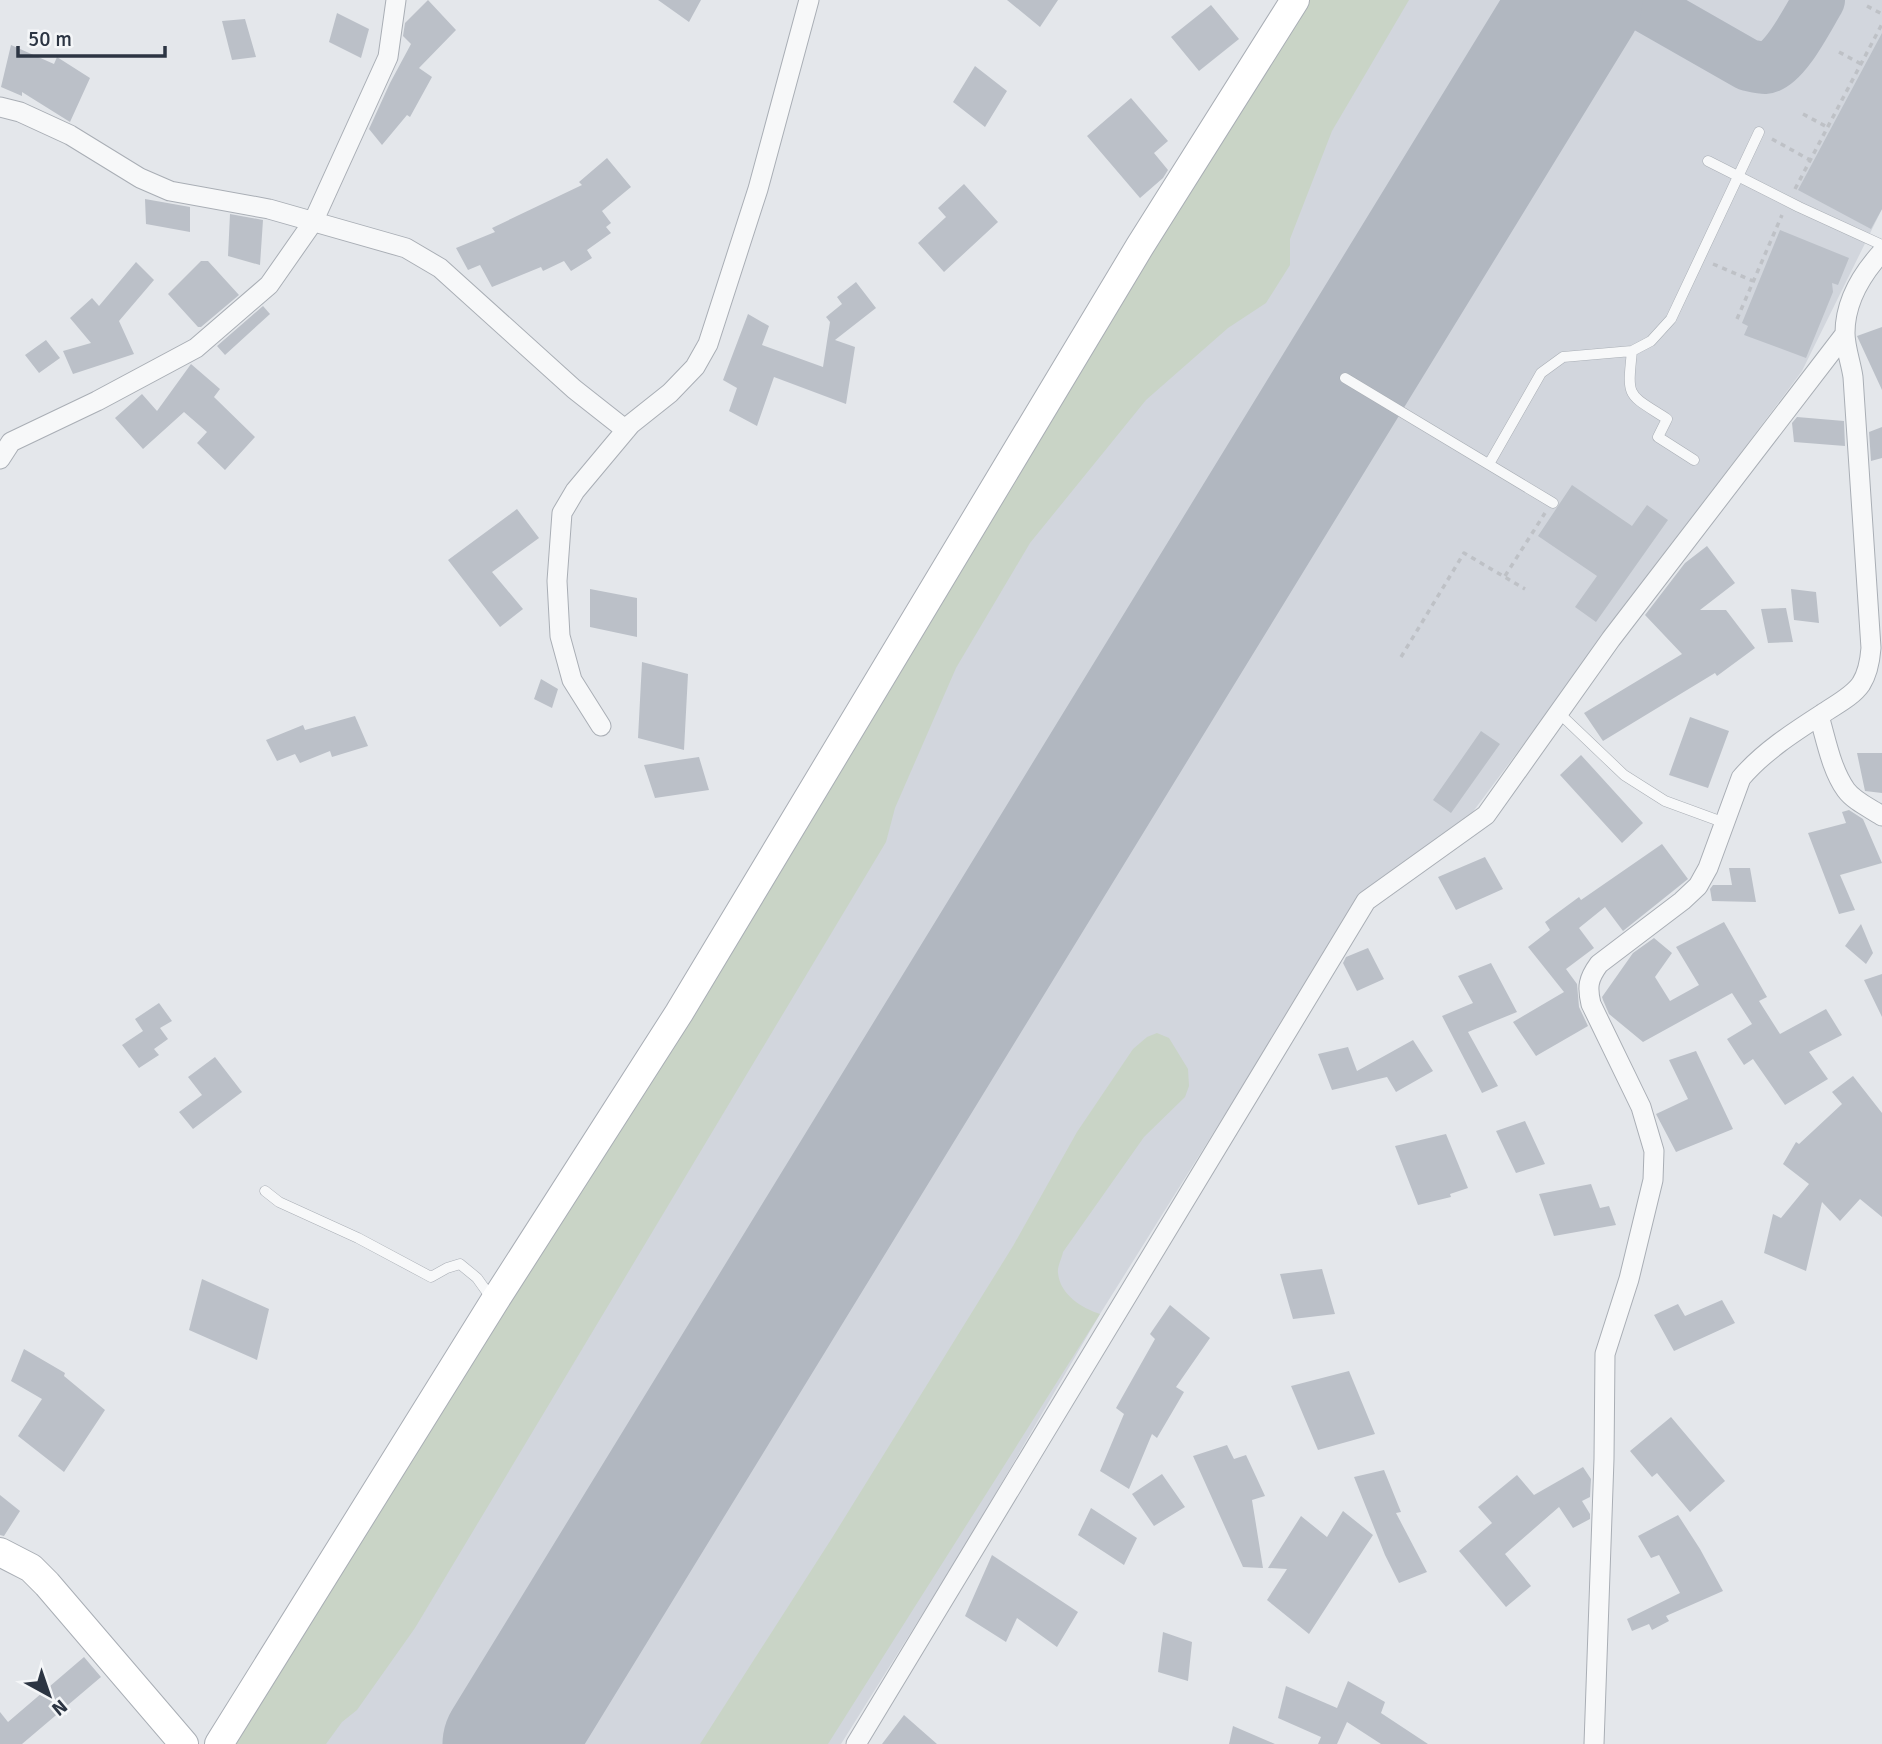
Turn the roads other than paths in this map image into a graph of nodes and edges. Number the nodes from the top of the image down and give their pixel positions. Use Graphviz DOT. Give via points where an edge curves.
graph roads {
  1 [pos="396,0"];
  2 [pos="809,0"];
  3 [pos="1295,0"];
  4 [pos="0,107"];
  5 [pos="1759,132"];
  6 [pos="1708,162"];
  7 [pos="1738,177"];
  8 [pos="313,222"];
  9 [pos="1882,245"];
  10 [pos="1882,252"];
  11 [pos="1845,334"];
  12 [pos="1632,351"];
  13 [pos="1345,378"];
  14 [pos="626,430"];
  15 [pos="0,459"];
  16 [pos="1694,460"];
  17 [pos="1489,464"];
  18 [pos="1553,503"];
  19 [pos="1559,713"];
  20 [pos="1819,716"];
  21 [pos="601,726"];
  22 [pos="1882,816"];
  23 [pos="1726,823"];
  24 [pos="265,1191"];
  25 [pos="494,1302"];
  26 [pos="0,1552"];
  27 [pos="184,1744"];
  28 [pos="219,1744"];
  29 [pos="856,1744"];
  30 [pos="1594,1744"];
  1 -- 8 [label="street" via="388,57"];
  2 -- 14 [label="street" via="758,189 708,344 695,368"];
  3 -- 25 [label="street" via="1140,246 679,1013"];
  4 -- 8 [label="street" via="70,135 170,191"];
  5 -- 7 [label="lane"];
  6 -- 7 [label="lane"];
  7 -- 9 [label="lane"];
  7 -- 12 [label="lane" via="1671,319 1651,341"];
  8 -- 14 [label="street" via="406,248 440,268"];
  8 -- 15 [label="street" via="269,285 196,348 11,442"];
  10 -- 11 [label="street" via="1854,290"];
  11 -- 19 [label="street"];
  11 -- 20 [label="street" via="1853,377 1871,648 1869,668 1860,685"];
  12 -- 16 [label="lane" via="1630,391 1667,419 1658,437"];
  12 -- 17 [label="lane" via="1563,357 1541,373"];
  13 -- 17 [label="lane"];
  14 -- 21 [label="street" via="562,513 557,581 560,636 572,680"];
  17 -- 18 [label="lane"];
  19 -- 23 [label="lane" via="1625,775 1665,800"];
  19 -- 29 [label="street" via="1486,815 1366,901"];
  20 -- 22 [label="street" via="1845,789"];
  20 -- 23 [label="street" via="1748,769"];
  23 -- 30 [label="street" via="1698,886 1599,964 1587,987 1641,1107 1654,1150 1653,1180 1605,1354"];
  24 -- 25 [label="lane" via="430,1277 460,1264"];
  25 -- 28 [label="street"];
  26 -- 27 [label="street" via="31,1568 47,1584"];
}
